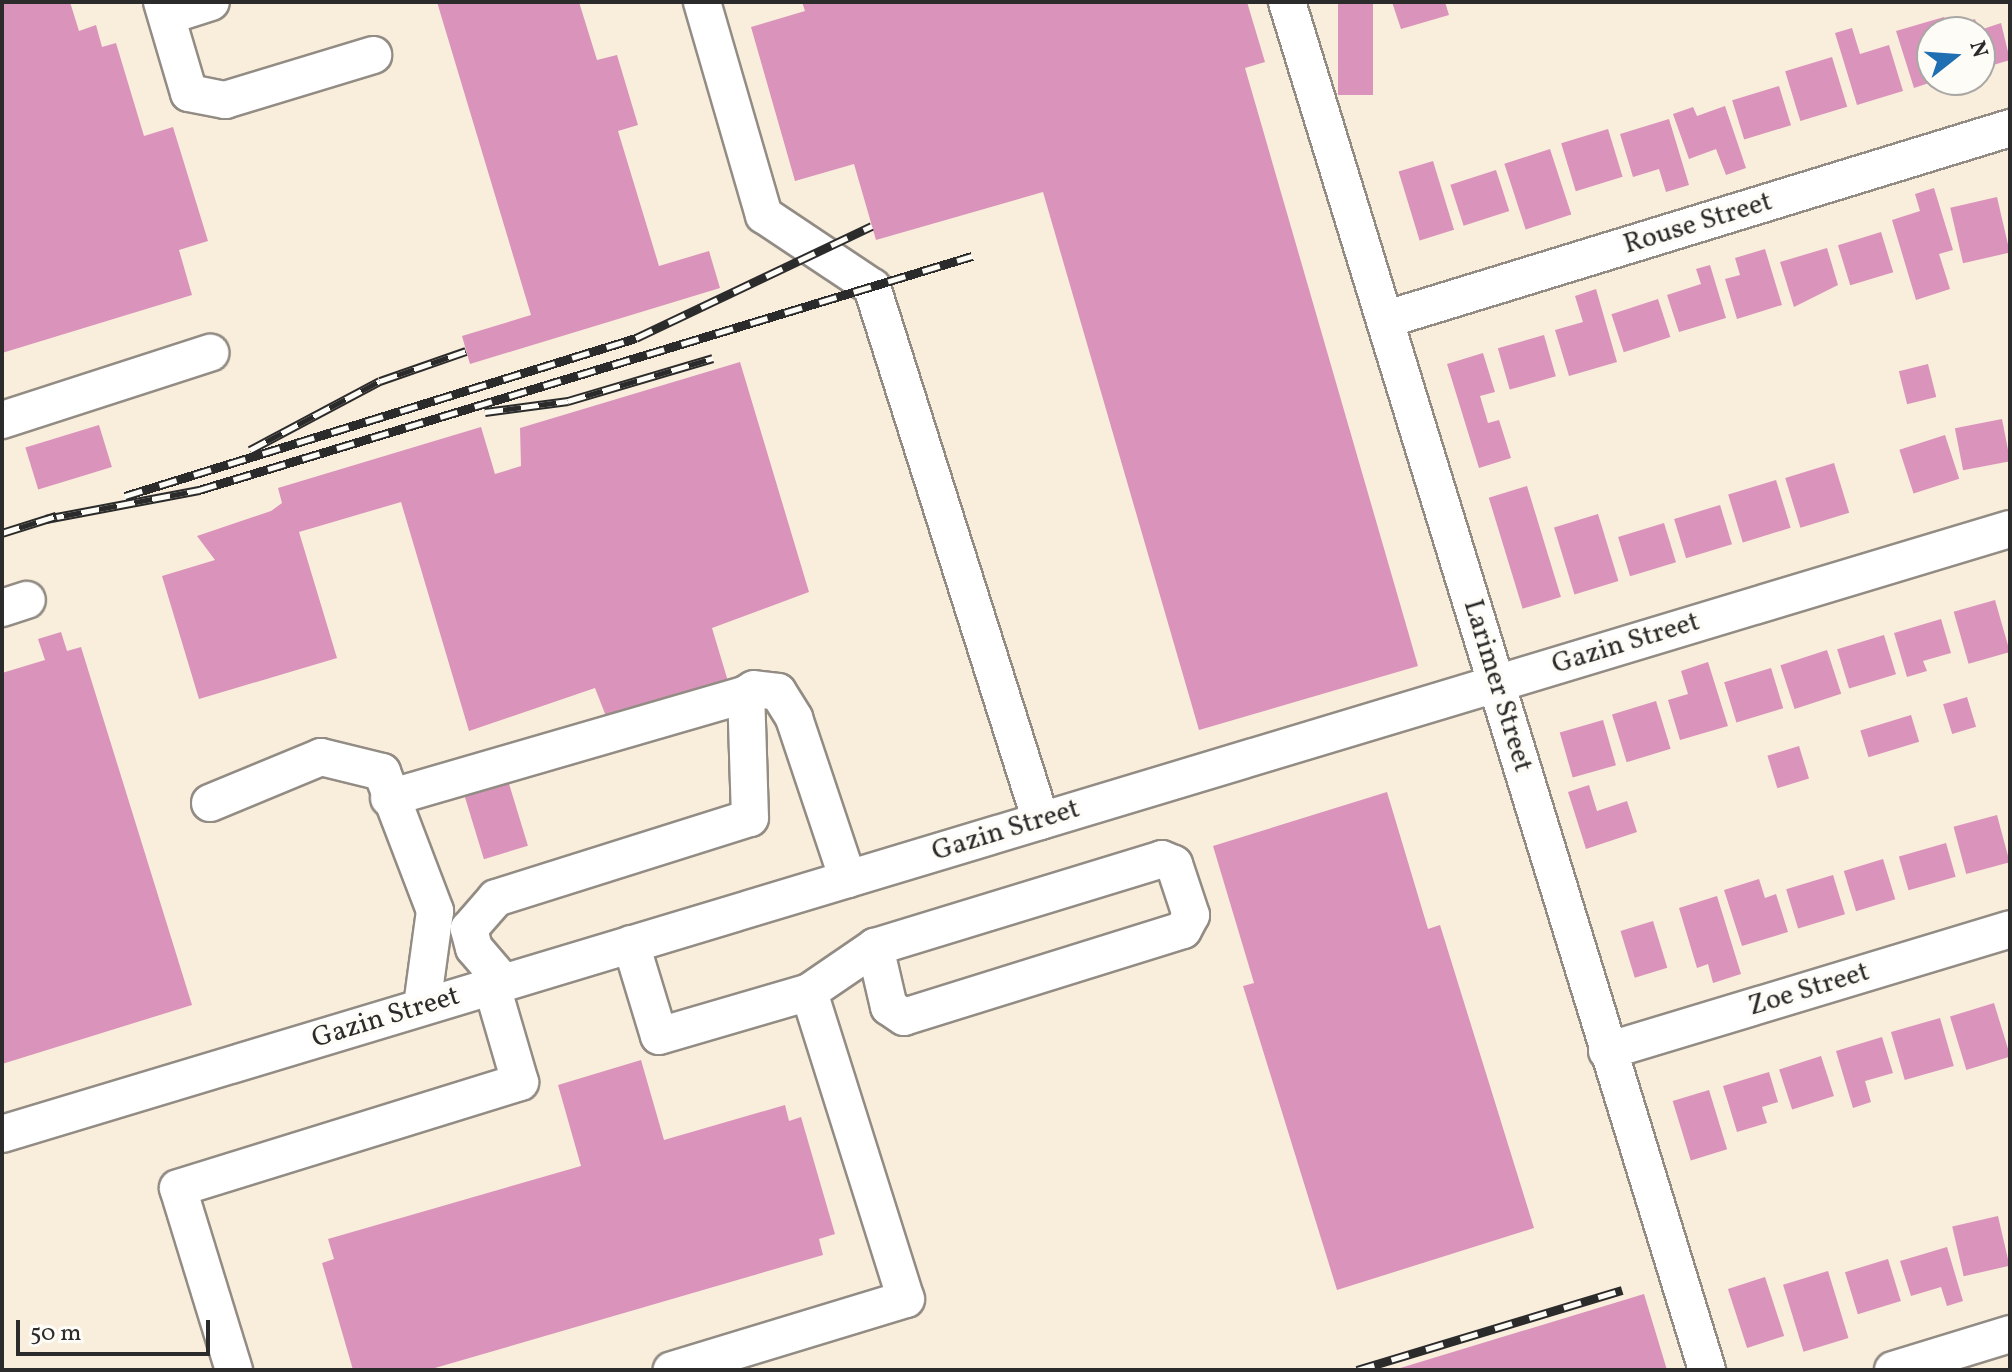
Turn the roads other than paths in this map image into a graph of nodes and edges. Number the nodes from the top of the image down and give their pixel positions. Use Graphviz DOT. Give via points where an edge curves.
graph roads {
  1 [pos="211,2"];
  2 [pos="702,2"];
  3 [pos="1287,2"];
  4 [pos="164,9"];
  5 [pos="373,55"];
  6 [pos="2010,128"];
  7 [pos="1387,319"];
  8 [pos="210,353"];
  9 [pos="2,420"];
  10 [pos="2010,529"];
  11 [pos="1496,684"];
  12 [pos="746,694"];
  13 [pos="389,798"];
  14 [pos="210,803"];
  15 [pos="1041,821"];
  16 [pos="848,879"];
  17 [pos="2010,929"];
  18 [pos="631,944"];
  19 [pos="875,947"];
  20 [pos="498,984"];
  21 [pos="809,992"];
  22 [pos="422,1006"];
  23 [pos="1607,1051"];
  24 [pos="2,1134"];
  25 [pos="2010,1334"];
  26 [pos="234,1370"];
  27 [pos="672,1370"];
  28 [pos="1707,1370"];
  29 [pos="1893,1370"];
  1 -- 4 [label="street"];
  2 -- 15 [label="street" via="764,215 872,287"];
  3 -- 7 [label="street, Larimer Street"];
  4 -- 5 [label="street" via="189,93 225,100"];
  6 -- 7 [label="street, Rouse Street"];
  7 -- 11 [label="street, Larimer Street"];
  8 -- 9 [label="street"];
  10 -- 11 [label="street, Gazin Street"];
  11 -- 15 [label="street, Gazin Street"];
  11 -- 23 [label="street, Larimer Street"];
  12 -- 13 [label="street"];
  12 -- 16 [label="street" via="778,692 794,718"];
  12 -- 20 [label="street" via="750,818 496,898 469,929 474,948"];
  13 -- 14 [label="street" via="373,766 321,757"];
  13 -- 22 [label="street" via="435,911"];
  15 -- 16 [label="street, Gazin Street"];
  16 -- 18 [label="street, Gazin Street"];
  17 -- 23 [label="street, Zoe Street"];
  18 -- 20 [label="street, Gazin Street"];
  18 -- 21 [label="street" via="659,1036"];
  19 -- 19 [label="street" via="1169,858 1191,915 1183,930 904,1017 889,1007"];
  19 -- 21 [label="street"];
  20 -- 22 [label="street, Gazin Street"];
  20 -- 26 [label="street" via="520,1082 178,1188"];
  21 -- 27 [label="street" via="906,1299"];
  22 -- 24 [label="street, Gazin Street"];
  23 -- 28 [label="street, Larimer Street"];
  25 -- 29 [label="street"];
}
